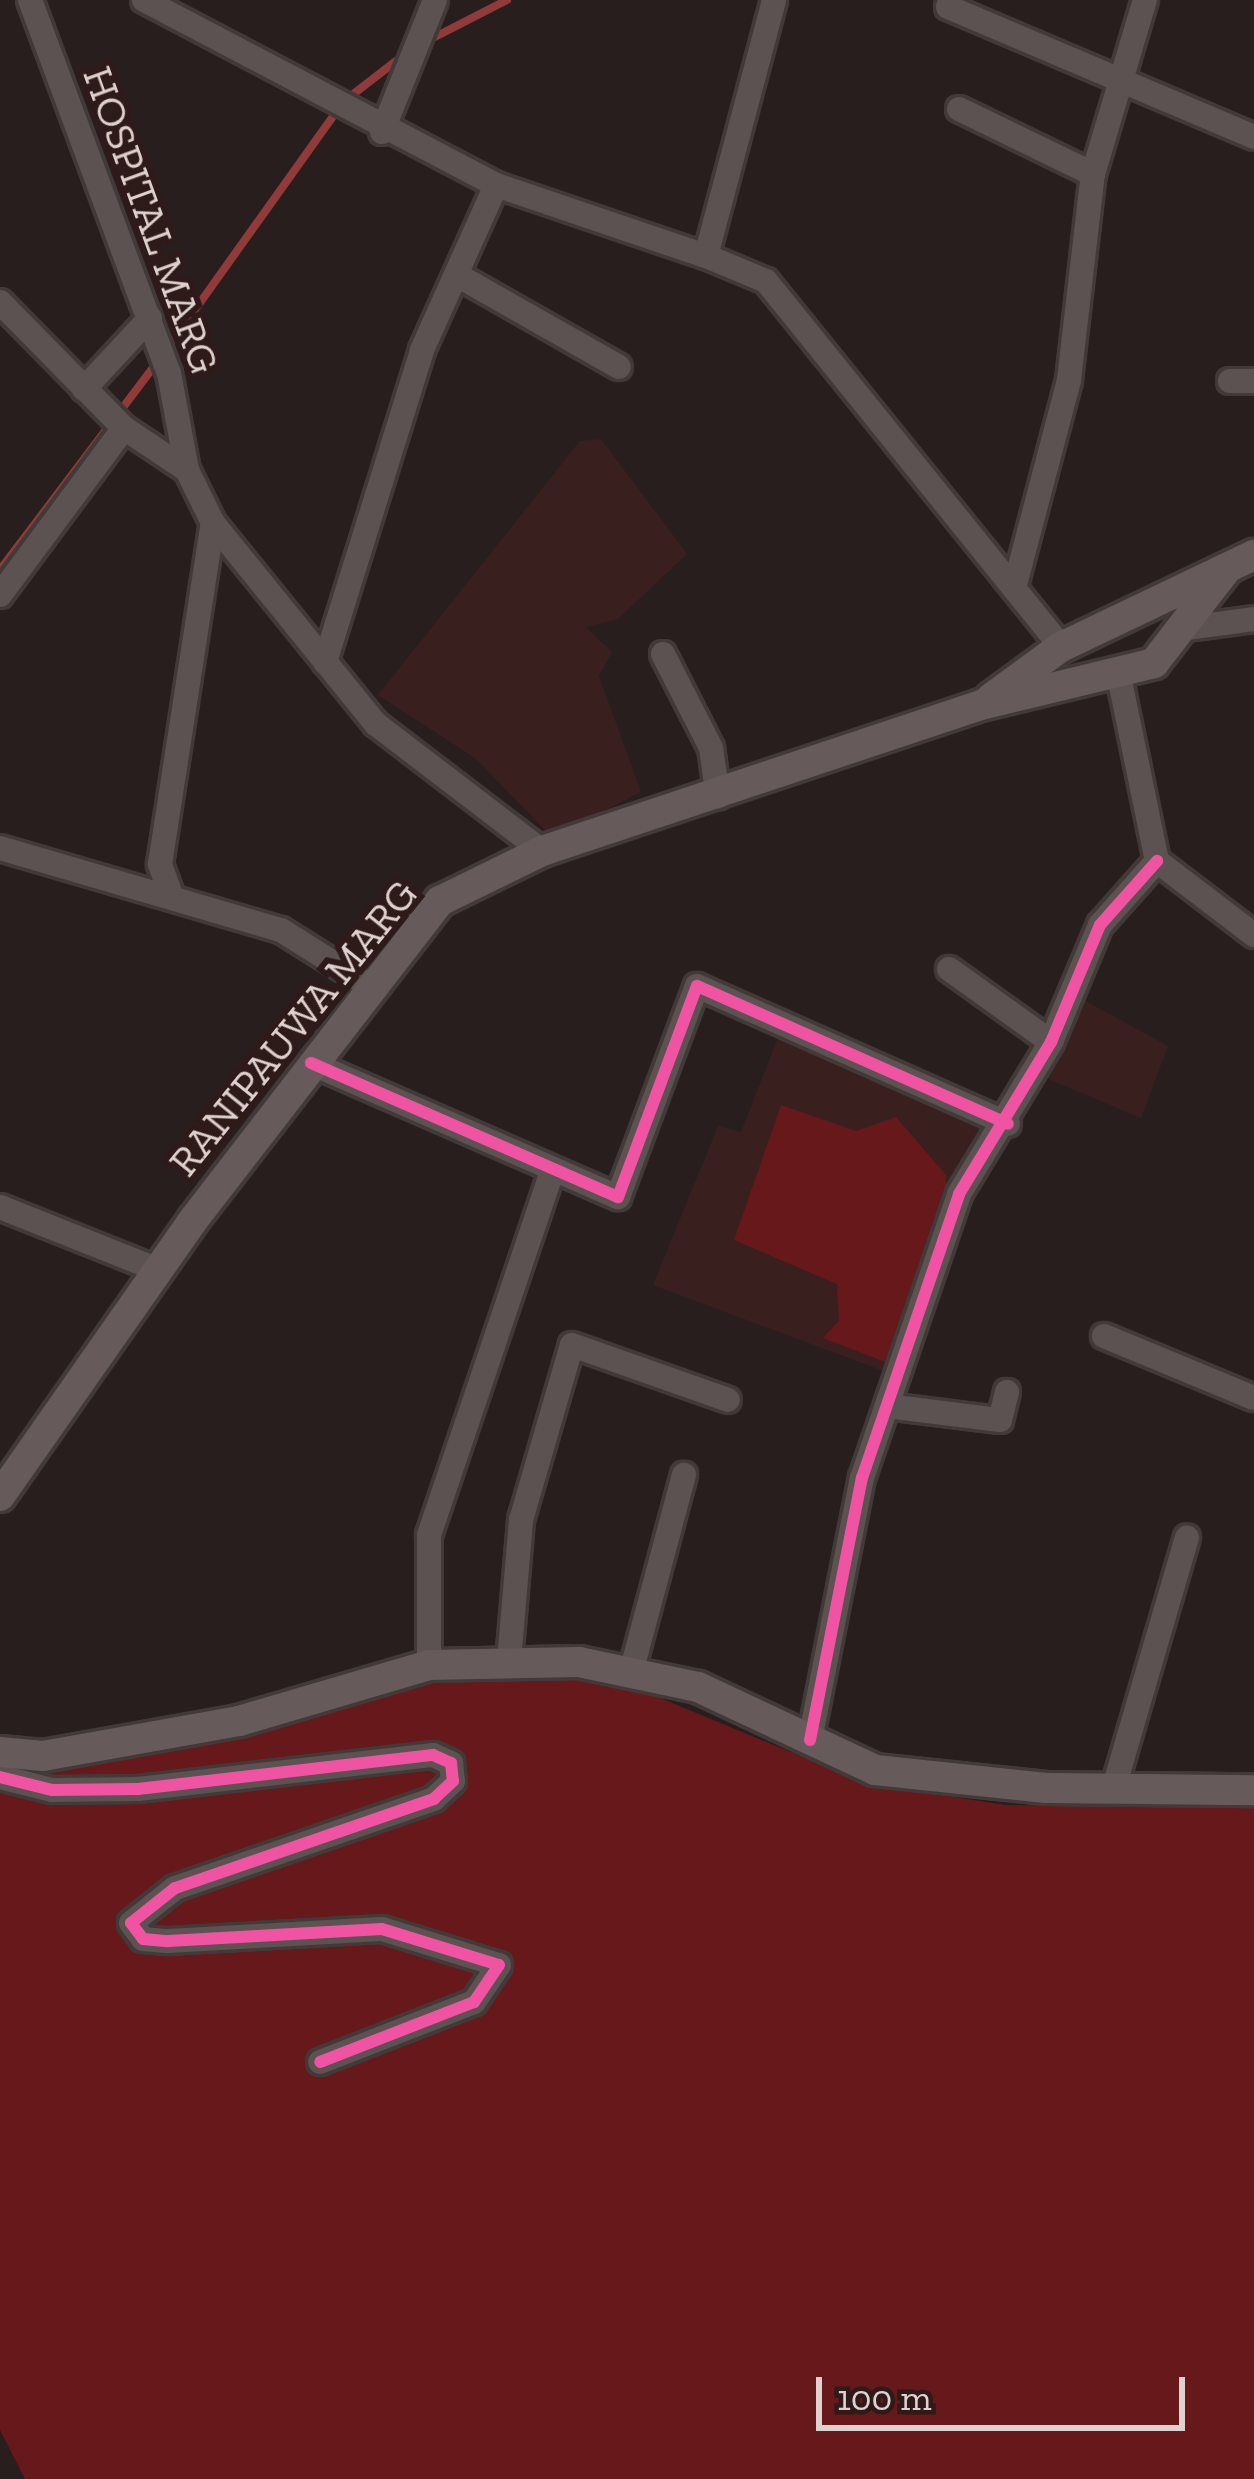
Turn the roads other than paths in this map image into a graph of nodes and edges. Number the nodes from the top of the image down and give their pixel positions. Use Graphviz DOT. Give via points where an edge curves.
graph roads {
  1 [pos="30,0"];
  2 [pos="144,0"];
  3 [pos="435,0"];
  4 [pos="774,0"];
  5 [pos="1145,0"];
  6 [pos="948,7"];
  7 [pos="1118,86"];
  8 [pos="959,109"];
  9 [pos="382,132"];
  10 [pos="1254,137"];
  11 [pos="1094,174"];
  12 [pos="496,185"];
  13 [pos="706,256"];
  14 [pos="458,275"];
  15 [pos="0,302"];
  16 [pos="150,318"];
  17 [pos="619,367"];
  18 [pos="84,389"];
  19 [pos="124,428"];
  20 [pos="187,470"];
  21 [pos="213,523"];
  22 [pos="1254,555"];
  23 [pos="1226,570"];
  24 [pos="1016,581"];
  25 [pos="0,595"];
  26 [pos="1254,619"];
  27 [pos="1187,628"];
  28 [pos="1061,647"];
  29 [pos="663,654"];
  30 [pos="325,662"];
  31 [pos="1119,676"];
  32 [pos="981,705"];
  33 [pos="718,797"];
  34 [pos="0,848"];
  35 [pos="542,851"];
  36 [pos="1157,861"];
  37 [pos="170,892"];
  38 [pos="1254,935"];
  39 [pos="950,969"];
  40 [pos="370,986"];
  41 [pos="1051,1042"];
  42 [pos="311,1063"];
  43 [pos="1008,1124"];
  44 [pos="552,1172"];
  45 [pos="0,1207"];
  46 [pos="158,1270"];
  47 [pos="1104,1336"];
  48 [pos="1007,1392"];
  49 [pos="1254,1398"];
  50 [pos="728,1400"];
  51 [pos="887,1406"];
  52 [pos="684,1474"];
  53 [pos="0,1496"];
  54 [pos="1187,1538"];
  55 [pos="509,1661"];
  56 [pos="429,1665"];
  57 [pos="633,1665"];
  58 [pos="810,1740"];
  59 [pos="0,1752"];
  60 [pos="0,1777"];
  61 [pos="1114,1787"];
  62 [pos="1254,1790"];
  63 [pos="320,2062"];
  1 -- 16 [label="street, HOSPITAL MARG"];
  2 -- 9 [label="street"];
  3 -- 9 [label="street"];
  4 -- 13 [label="street"];
  5 -- 7 [label="street"];
  6 -- 7 [label="street"];
  7 -- 10 [label="street"];
  7 -- 11 [label="street"];
  8 -- 11 [label="street"];
  9 -- 12 [label="street"];
  11 -- 24 [label="street" via="1069,380"];
  12 -- 13 [label="street"];
  12 -- 14 [label="street"];
  13 -- 24 [label="street" via="766,281 927,493"];
  14 -- 17 [label="street"];
  14 -- 30 [label="street" via="366,512"];
  15 -- 18 [label="street"];
  16 -- 18 [label="street"];
  16 -- 20 [label="street, HOSPITAL MARG"];
  18 -- 19 [label="street"];
  19 -- 20 [label="street"];
  19 -- 25 [label="street"];
  20 -- 21 [label="street, HOSPITAL MARG"];
  21 -- 30 [label="street, HOSPITAL MARG"];
  21 -- 37 [label="street" via="160,864"];
  22 -- 23 [label="main road"];
  23 -- 27 [label="main road"];
  23 -- 28 [label="main road"];
  24 -- 28 [label="street"];
  26 -- 27 [label="street"];
  27 -- 31 [label="main road" via="1154,663"];
  28 -- 32 [label="main road"];
  29 -- 33 [label="street" via="711,748"];
  30 -- 35 [label="street, HOSPITAL MARG" via="376,724"];
  31 -- 32 [label="main road"];
  31 -- 36 [label="street"];
  32 -- 33 [label="main road, RANIPAUWA MARG"];
  33 -- 35 [label="main road, RANIPAUWA MARG"];
  34 -- 37 [label="street" via="117,891"];
  35 -- 40 [label="main road, RANIPAUWA MARG" via="440,901"];
  36 -- 38 [label="street"];
  36 -- 41 [label="street" via="1100,925"];
  37 -- 40 [label="street" via="281,930"];
  39 -- 41 [label="street"];
  40 -- 42 [label="main road, RANIPAUWA MARG"];
  41 -- 43 [label="street"];
  42 -- 44 [label="street"];
  42 -- 46 [label="main road, RANIPAUWA MARG"];
  43 -- 44 [label="street" via="698,986 618,1197"];
  43 -- 51 [label="street" via="959,1195"];
  44 -- 56 [label="street" via="429,1535"];
  45 -- 46 [label="street"];
  46 -- 53 [label="main road, RANIPAUWA MARG"];
  47 -- 49 [label="street"];
  48 -- 51 [label="street" via="1000,1420"];
  50 -- 55 [label="street" via="572,1345 520,1520"];
  51 -- 58 [label="street" via="862,1478"];
  52 -- 57 [label="street"];
  54 -- 61 [label="street"];
  55 -- 56 [label="main road"];
  55 -- 57 [label="main road"];
  56 -- 59 [label="main road" via="239,1721 43,1756"];
  57 -- 58 [label="main road"];
  58 -- 61 [label="main road" via="875,1770"];
  60 -- 63 [label="street" via="52,1790 138,1789 434,1755 451,1763 454,1780 434,1799 175,1888 131,1923 143,1939 168,1941 382,1929 499,1965 474,2002"];
  61 -- 62 [label="main road"];
}
